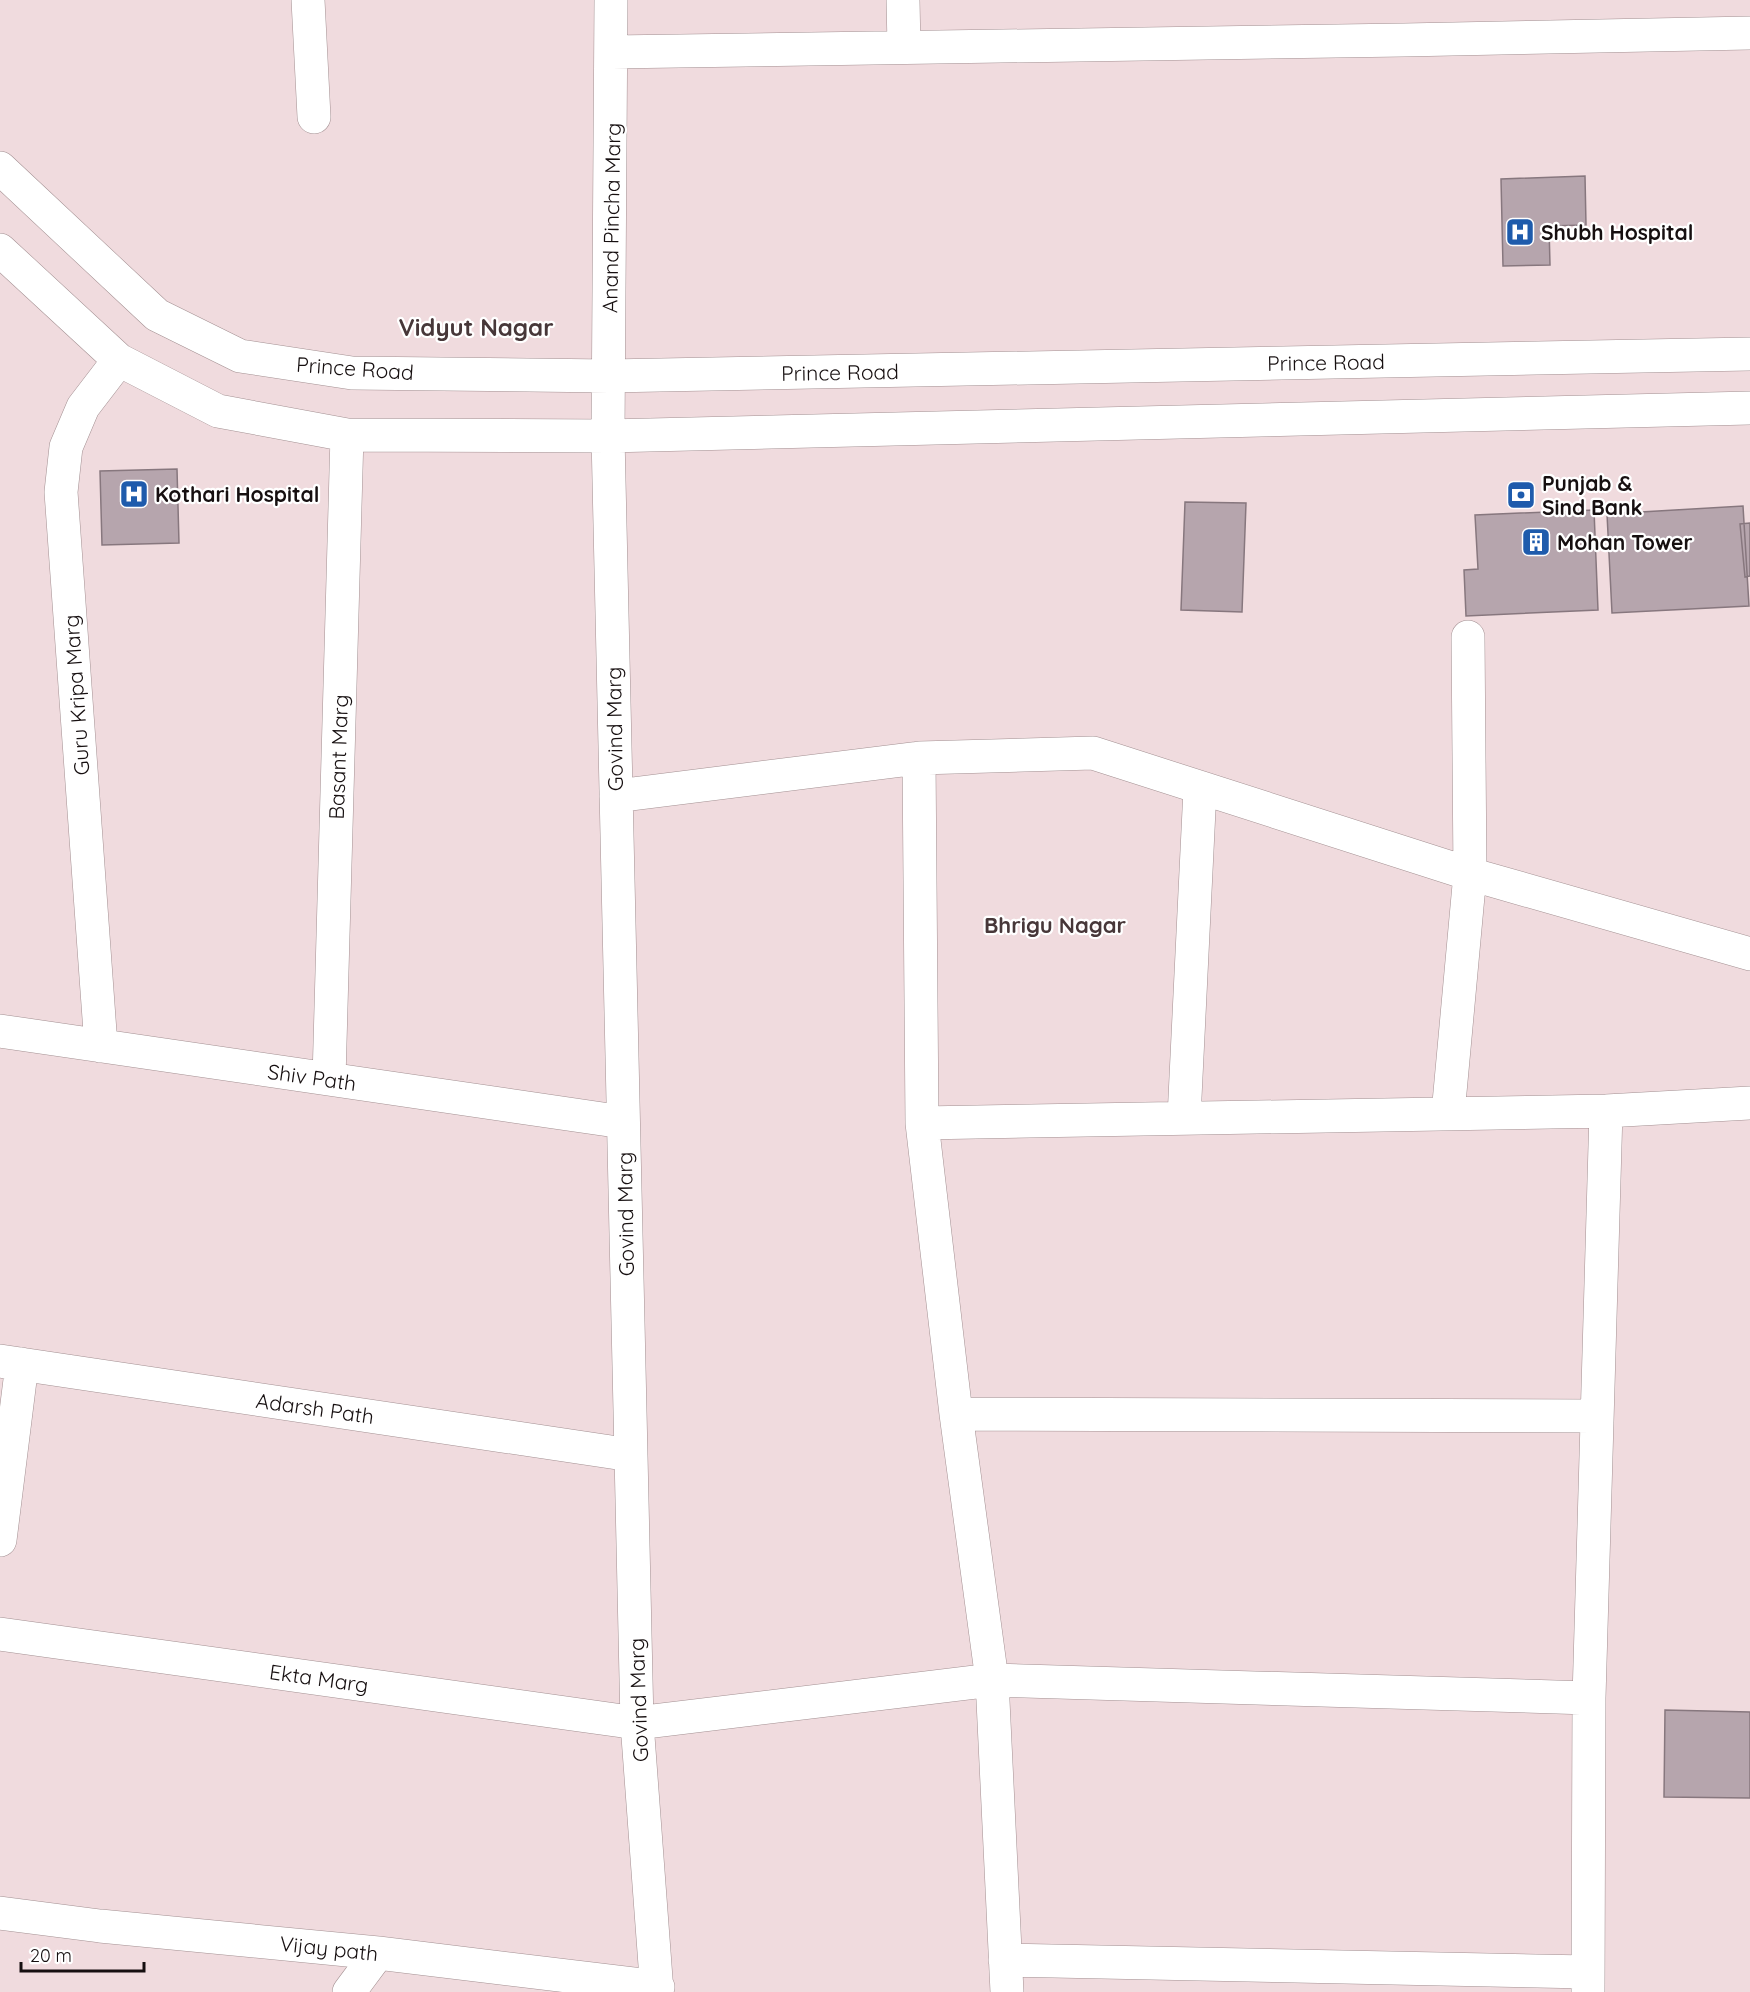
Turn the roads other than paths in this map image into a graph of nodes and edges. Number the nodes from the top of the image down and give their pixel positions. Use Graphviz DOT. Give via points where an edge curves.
graph roads {
  1 [pos="308,0"];
  2 [pos="611,0"];
  3 [pos="903,0"];
  4 [pos="1750,33"];
  5 [pos="904,47"];
  6 [pos="612,52"];
  7 [pos="314,117"];
  8 [pos="0,168"];
  9 [pos="0,250"];
  10 [pos="1750,354"];
  11 [pos="119,360"];
  12 [pos="609,376"];
  13 [pos="1750,408"];
  14 [pos="347,435"];
  15 [pos="608,436"];
  16 [pos="1468,638"];
  17 [pos="919,758"];
  18 [pos="1200,789"];
  19 [pos="616,796"];
  20 [pos="1470,874"];
  21 [pos="1750,954"];
  22 [pos="0,1031"];
  23 [pos="101,1046"];
  24 [pos="329,1079"];
  25 [pos="1750,1102"];
  26 [pos="1606,1111"];
  27 [pos="1448,1114"];
  28 [pos="1184,1118"];
  29 [pos="623,1122"];
  30 [pos="922,1123"];
  31 [pos="11,1363"];
  32 [pos="956,1414"];
  33 [pos="1596,1416"];
  34 [pos="631,1455"];
  35 [pos="0,1540"];
  36 [pos="0,1634"];
  37 [pos="992,1680"];
  38 [pos="1589,1698"];
  39 [pos="638,1723"];
  40 [pos="0,1913"];
  41 [pos="378,1953"];
  42 [pos="1006,1976"];
  43 [pos="1588,1982"];
  44 [pos="658,1990"];
  45 [pos="349,1992"];
  1 -- 7 [label="street"];
  2 -- 6 [label="street, Anand Pincha Marg"];
  3 -- 5 [label="street"];
  4 -- 5 [label="street"];
  5 -- 6 [label="street"];
  6 -- 12 [label="street, Anand Pincha Marg"];
  8 -- 12 [label="street, Prince Road" via="157,315 240,356 352,373"];
  9 -- 11 [label="street"];
  10 -- 12 [label="street, Prince Road"];
  11 -- 14 [label="street" via="218,411"];
  11 -- 23 [label="street, Guru Kripa Marg" via="83,407 66,447 61,492"];
  12 -- 15 [label="street, Anand Pincha Marg"];
  13 -- 15 [label="street"];
  14 -- 15 [label="street"];
  14 -- 24 [label="street, Basant Marg"];
  15 -- 19 [label="street, Govind Marg"];
  16 -- 20 [label="street"];
  17 -- 18 [label="street" via="1093,753"];
  17 -- 19 [label="street"];
  17 -- 30 [label="street"];
  18 -- 20 [label="street"];
  18 -- 28 [label="street"];
  19 -- 29 [label="street, Govind Marg"];
  20 -- 21 [label="street"];
  20 -- 27 [label="street"];
  22 -- 23 [label="street, Shiv Path"];
  23 -- 24 [label="street, Shiv Path"];
  24 -- 29 [label="street, Shiv Path"];
  25 -- 26 [label="street"];
  26 -- 27 [label="street"];
  26 -- 33 [label="street"];
  27 -- 28 [label="street"];
  28 -- 30 [label="street"];
  29 -- 34 [label="street, Govind Marg"];
  30 -- 32 [label="street"];
  31 -- 34 [label="street, Adarsh Path"];
  31 -- 35 [label="street"];
  32 -- 33 [label="street"];
  32 -- 37 [label="street"];
  33 -- 38 [label="street"];
  34 -- 39 [label="street, Govind Marg"];
  36 -- 39 [label="street, Ekta Marg"];
  37 -- 38 [label="street, Ekta Marg"];
  37 -- 39 [label="street, Ekta Marg"];
  37 -- 42 [label="street"];
  38 -- 43 [label="street"];
  39 -- 44 [label="street, Govind Marg"];
  40 -- 41 [label="street, Vijay path"];
  41 -- 44 [label="street, Vijay path"];
  41 -- 45 [label="street"];
  42 -- 43 [label="street"];
}
